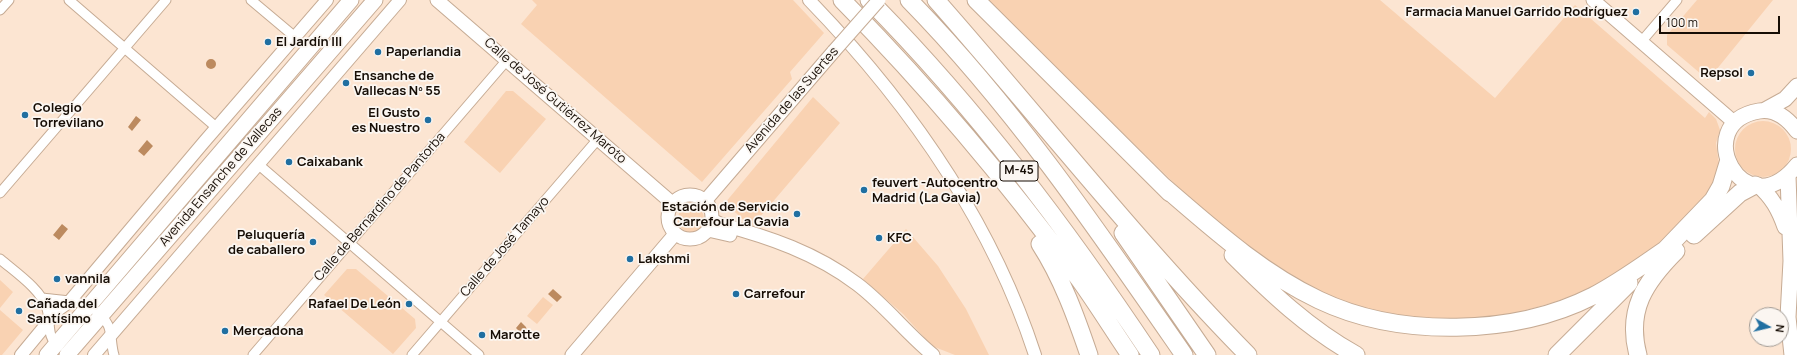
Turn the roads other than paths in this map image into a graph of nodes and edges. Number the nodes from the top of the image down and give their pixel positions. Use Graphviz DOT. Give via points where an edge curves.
graph roads {
  1 [pos="9,0"];
  2 [pos="69,0"];
  3 [pos="166,0"];
  4 [pos="251,0"];
  5 [pos="327,0"];
  6 [pos="351,0"];
  7 [pos="375,0"];
  8 [pos="400,0"];
  9 [pos="437,0"];
  10 [pos="809,0"];
  11 [pos="842,0"];
  12 [pos="869,0"];
  13 [pos="878,0"];
  14 [pos="909,0"];
  15 [pos="936,0"];
  16 [pos="976,0"];
  17 [pos="1593,0"];
  18 [pos="1677,0"];
  19 [pos="0,10"];
  20 [pos="295,37"];
  21 [pos="1640,42"];
  22 [pos="126,49"];
  23 [pos="507,60"];
  24 [pos="1797,86"];
  25 [pos="1765,110"];
  26 [pos="1735,123"];
  27 [pos="956,125"];
  28 [pos="216,127"];
  29 [pos="1797,132"];
  30 [pos="598,139"];
  31 [pos="1728,163"];
  32 [pos="259,166"];
  33 [pos="1792,170"];
  34 [pos="1084,175"];
  35 [pos="1756,185"];
  36 [pos="1163,186"];
  37 [pos="0,193"];
  38 [pos="705,200"];
  39 [pos="672,203"];
  40 [pos="710,225"];
  41 [pos="675,234"];
  42 [pos="349,242"];
  43 [pos="1789,242"];
  44 [pos="1669,246"];
  45 [pos="0,260"];
  46 [pos="43,298"];
  47 [pos="69,302"];
  48 [pos="89,305"];
  49 [pos="101,316"];
  50 [pos="441,321"];
  51 [pos="50,322"];
  52 [pos="110,335"];
  53 [pos="51,350"];
  54 [pos="70,354"];
  55 [pos="21,355"];
  56 [pos="94,355"];
  57 [pos="114,355"];
  58 [pos="253,355"];
  59 [pos="412,355"];
  60 [pos="480,355"];
  61 [pos="572,355"];
  62 [pos="920,355"];
  63 [pos="933,355"];
  64 [pos="1035,355"];
  65 [pos="1089,355"];
  66 [pos="1130,355"];
  67 [pos="1151,355"];
  68 [pos="1184,355"];
  69 [pos="1207,355"];
  70 [pos="1248,355"];
  71 [pos="1356,355"];
  72 [pos="1557,355"];
  73 [pos="1638,355"];
  74 [pos="1792,355"];
  1 -- 19 [label="street"];
  2 -- 22 [label="street"];
  3 -- 22 [label="street"];
  4 -- 20 [label="street"];
  5 -- 20 [label="street"];
  6 -- 48 [label="main road, Avenida Ensanche de Vallecas"];
  7 -- 49 [label="main road, Avenida Ensanche de Vallecas"];
  8 -- 32 [label="street, Avenida Ensanche de Vallecas"];
  9 -- 23 [label="main road, Calle de José Gutiérrez Maroto"];
  10 -- 64 [label="street" via="846,38 892,94 940,160 968,205 998,264 1028,332"];
  11 -- 27 [label="highway"];
  12 -- 67 [label="highway, M-45" via="949,87 1034,189 1094,270"];
  13 -- 38 [label="main road, Avenida de las Suertes, bridge"];
  14 -- 68 [label="highway, M-45" via="969,64 1053,170"];
  15 -- 34 [label="highway"];
  16 -- 36 [label="highway"];
  17 -- 21 [label="main road"];
  18 -- 21 [label="street"];
  20 -- 28 [label="street"];
  21 -- 26 [label="main road"];
  22 -- 28 [label="street"];
  22 -- 37 [label="street"];
  23 -- 30 [label="main road, Calle de José Gutiérrez Maroto"];
  23 -- 42 [label="street, Calle de Bernardino de Pantorba"];
  24 -- 25 [label="main road" via="1785,99"];
  25 -- 26 [label="main road" via="1752,112"];
  25 -- 29 [label="main road" via="1784,117"];
  26 -- 31 [label="main road" via="1728,134 1725,148"];
  27 -- 65 [label="highway" via="970,150 1016,208 1052,263 1077,318"];
  27 -- 66 [label="highway" via="1022,203 1080,281"];
  28 -- 47 [label="street"];
  30 -- 39 [label="main road, Calle de José Gutiérrez Maroto"];
  30 -- 50 [label="street, Calle de José Tamayo"];
  31 -- 35 [label="main road" via="1734,174 1742,181"];
  31 -- 44 [label="highway" via="1714,200"];
  32 -- 42 [label="street"];
  32 -- 52 [label="street, Avenida Ensanche de Vallecas"];
  33 -- 35 [label="main road" via="1776,183"];
  33 -- 43 [label="main road" via="1788,207"];
  34 -- 69 [label="highway"];
  34 -- 70 [label="highway"];
  35 -- 43 [label="main road" via="1767,193 1777,206"];
  35 -- 73 [label="highway" via="1740,194 1656,272 1643,291 1635,314 1633,338"];
  36 -- 44 [label="highway" via="1231,244 1276,276 1320,300 1361,315 1405,324 1445,328 1480,326 1510,322 1554,311 1592,296 1624,279"];
  36 -- 71 [label="highway" via="1297,316"];
  38 -- 39 [label="main road" via="688,195 679,197"];
  38 -- 40 [label="main road" via="709,206"];
  39 -- 41 [label="main road" via="668,219"];
  40 -- 41 [label="main road" via="700,237 694,239 681,238"];
  40 -- 62 [label="main road" via="777,248 833,277 886,318"];
  40 -- 63 [label="main road" via="720,224 780,242 820,260 857,284"];
  41 -- 61 [label="main road"];
  42 -- 50 [label="street"];
  42 -- 58 [label="street, Calle de Bernardino de Pantorba"];
  43 -- 74 [label="main road" via="1791,261 1788,317"];
  44 -- 72 [label="highway"];
  45 -- 46 [label="street"];
  46 -- 47 [label="street"];
  46 -- 51 [label="street"];
  47 -- 48 [label="street" via="79,301"];
  47 -- 51 [label="street"];
  48 -- 49 [label="street"];
  48 -- 53 [label="main road, Avenida Ensanche de Vallecas"];
  49 -- 52 [label="street" via="108,326"];
  49 -- 54 [label="main road, Avenida Ensanche de Vallecas"];
  50 -- 59 [label="street, Calle de José Tamayo"];
  50 -- 60 [label="street"];
  51 -- 53 [label="street"];
  51 -- 55 [label="street"];
  52 -- 56 [label="street, Avenida Ensanche de Vallecas" via="101,350"];
  52 -- 57 [label="street"];
  53 -- 54 [label="street"];
}
